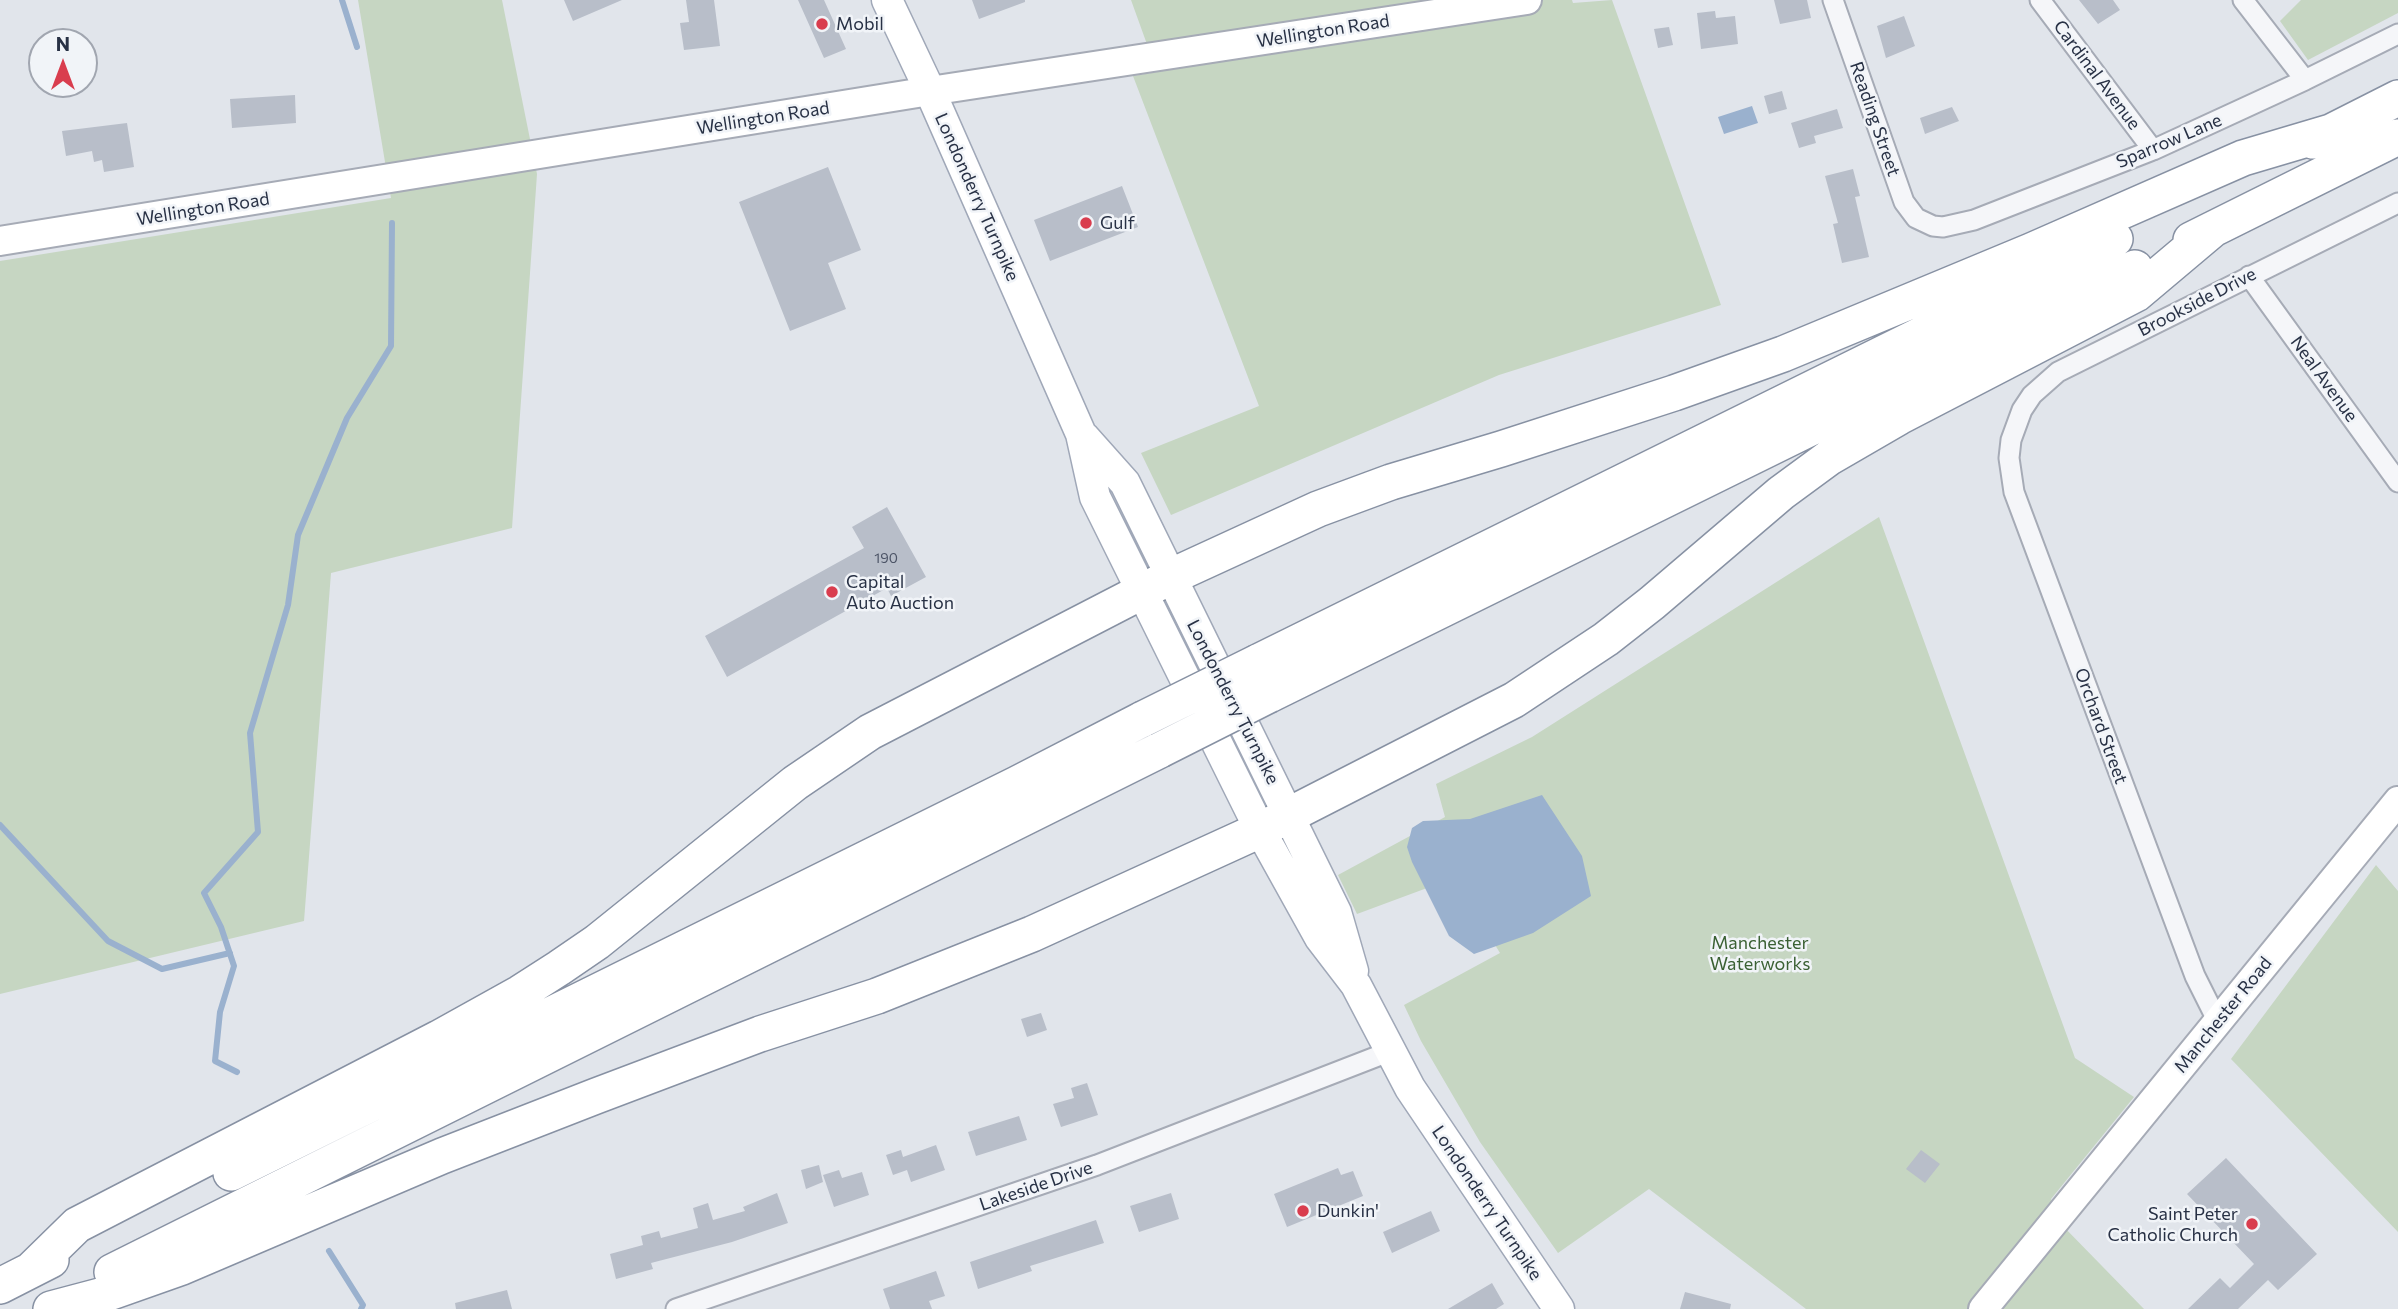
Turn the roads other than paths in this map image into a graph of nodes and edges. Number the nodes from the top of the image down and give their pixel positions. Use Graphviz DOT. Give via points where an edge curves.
graph roads {
  1 [pos="887,0"];
  2 [pos="1527,0"];
  3 [pos="1833,0"];
  4 [pos="2040,0"];
  5 [pos="2243,0"];
  6 [pos="2398,34"];
  7 [pos="2305,80"];
  8 [pos="930,91"];
  9 [pos="2398,98"];
  10 [pos="2334,131"];
  11 [pos="2398,137"];
  12 [pos="2153,150"];
  13 [pos="2397,206"];
  14 [pos="1933,226"];
  15 [pos="2212,230"];
  16 [pos="0,241"];
  17 [pos="2249,276"];
  18 [pos="2015,425"];
  19 [pos="2398,482"];
  20 [pos="1156,585"];
  21 [pos="2398,801"];
  22 [pos="1275,822"];
  23 [pos="2218,1022"];
  24 [pos="1391,1051"];
  25 [pos="32,1269"];
  26 [pos="0,1286"];
  27 [pos="41,1309"];
  28 [pos="51,1309"];
  29 [pos="676,1309"];
  30 [pos="1559,1309"];
  31 [pos="1983,1309"];
  1 -- 8 [label="main road, Londonderry Turnpike"];
  2 -- 8 [label="main road, Wellington Road"];
  3 -- 14 [label="street, Reading Street" via="1904,202 1916,218"];
  4 -- 12 [label="street, Cardinal Avenue"];
  5 -- 7 [label="street"];
  6 -- 7 [label="street, Sparrow Lane"];
  7 -- 12 [label="street, Sparrow Lane"];
  8 -- 16 [label="main road, Wellington Road"];
  8 -- 20 [label="main road, Londonderry Turnpike" via="1081,434 1125,483"];
  9 -- 10 [label="highway"];
  10 -- 20 [label="highway" via="2243,158 1783,354 1318,509"];
  10 -- 25 [label="highway, bridge"];
  11 -- 15 [label="highway"];
  12 -- 14 [label="street, Sparrow Lane" via="1974,220"];
  13 -- 17 [label="street, Brookside Drive"];
  15 -- 22 [label="highway" via="2136,294 1899,416 1830,457 1606,639 1537,686"];
  15 -- 27 [label="highway, bridge"];
  17 -- 18 [label="street, Brookside Drive" via="2058,372 2032,395"];
  17 -- 19 [label="street, Neal Avenue"];
  18 -- 23 [label="street, Orchard Street" via="2009,458 2014,492 2195,976"];
  20 -- 22 [label="main road, Londonderry Turnpike"];
  20 -- 25 [label="highway" via="870,732 795,783 597,942 520,993 77,1225"];
  21 -- 23 [label="main road, Manchester Road"];
  22 -- 24 [label="main road, Londonderry Turnpike" via="1320,938 1356,985"];
  22 -- 28 [label="highway" via="1032,934 877,996 760,1034 442,1156 182,1267"];
  23 -- 31 [label="main road, Manchester Road"];
  24 -- 29 [label="street, Lakeside Drive" via="1110,1161"];
  24 -- 30 [label="main road, Londonderry Turnpike" via="1440,1135"];
  25 -- 26 [label="highway"];
}
